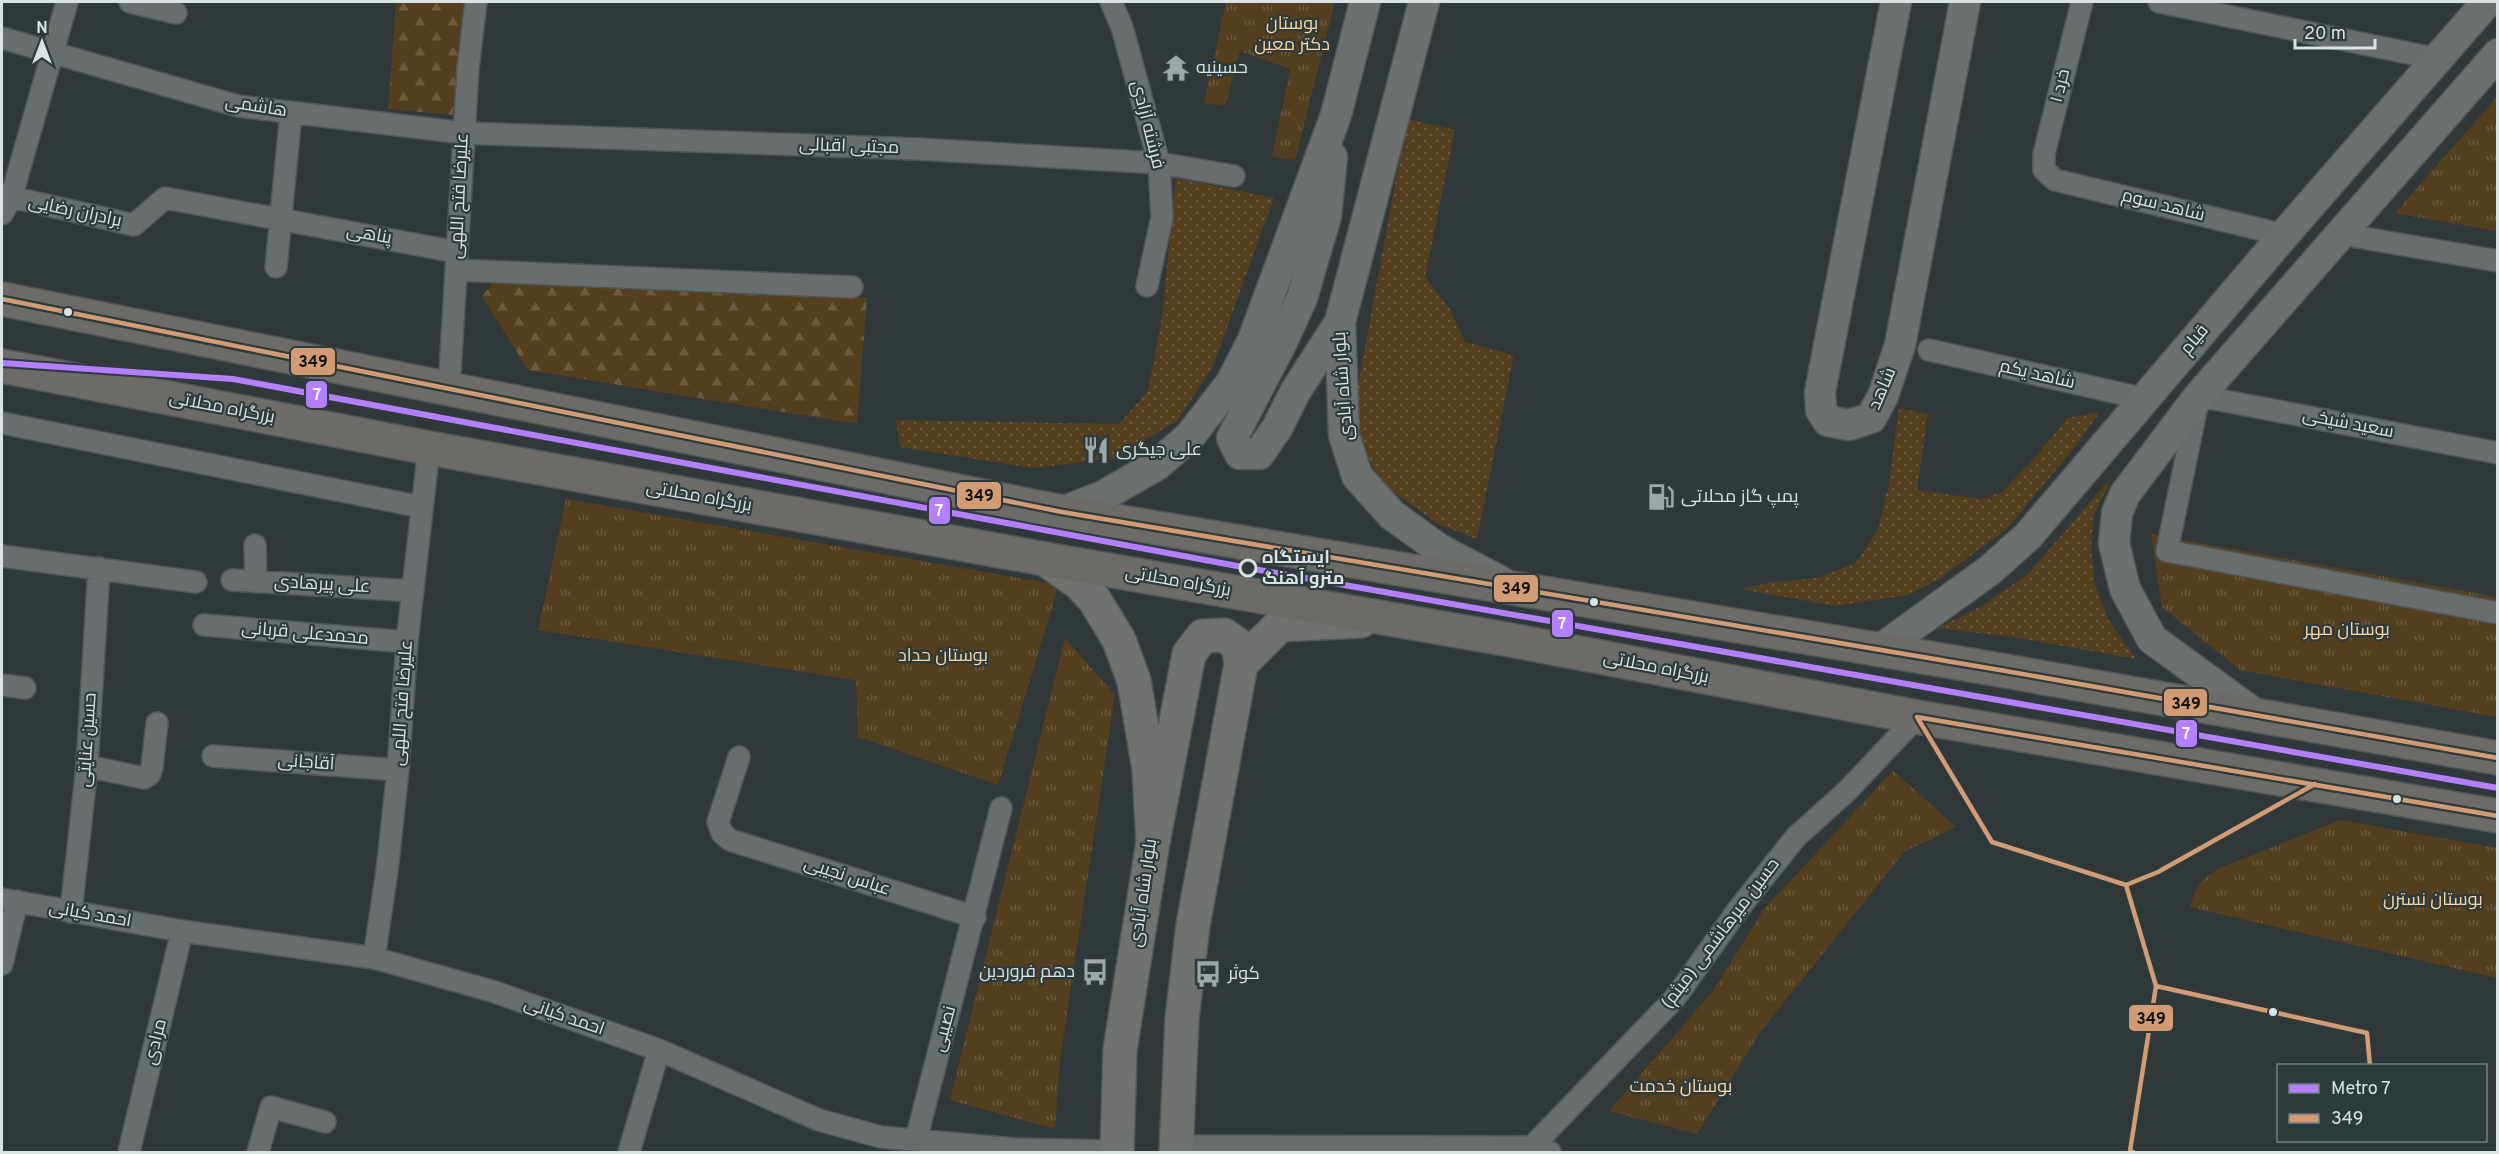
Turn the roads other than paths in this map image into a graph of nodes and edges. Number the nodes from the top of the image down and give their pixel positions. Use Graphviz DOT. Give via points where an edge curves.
graph roads {
  1 [pos="67,2"];
  2 [pos="130,2"];
  3 [pos="476,2"];
  4 [pos="1111,2"];
  5 [pos="1365,2"];
  6 [pos="1424,2"];
  7 [pos="1896,2"];
  8 [pos="1965,2"];
  9 [pos="2082,2"];
  10 [pos="2159,2"];
  11 [pos="2487,2"];
  12 [pos="176,13"];
  13 [pos="2,38"];
  14 [pos="53,53"];
  15 [pos="2498,54"];
  16 [pos="2438,59"];
  17 [pos="291,113"];
  18 [pos="1336,115"];
  19 [pos="464,133"];
  20 [pos="1159,164"];
  21 [pos="2044,170"];
  22 [pos="1234,176"];
  23 [pos="5,202"];
  24 [pos="281,219"];
  25 [pos="2340,234"];
  26 [pos="2284,235"];
  27 [pos="456,261"];
  28 [pos="2498,261"];
  29 [pos="276,267"];
  30 [pos="1147,286"];
  31 [pos="852,287"];
  32 [pos="2,299"];
  33 [pos="1340,322"];
  34 [pos="1929,350"];
  35 [pos="2,366"];
  36 [pos="448,390"];
  37 [pos="2199,396"];
  38 [pos="2145,399"];
  39 [pos="2126,422"];
  40 [pos="2,423"];
  41 [pos="429,448"];
  42 [pos="2157,451"];
  43 [pos="2498,453"];
  44 [pos="422,507"];
  45 [pos="1062,512"];
  46 [pos="255,545"];
  47 [pos="2,555"];
  48 [pos="1045,559"];
  49 [pos="99,567"];
  50 [pos="232,580"];
  51 [pos="196,582"];
  52 [pos="256,582"];
  53 [pos="1516,589"];
  54 [pos="413,591"];
  55 [pos="2498,613"];
  56 [pos="1390,619"];
  57 [pos="204,625"];
  58 [pos="407,642"];
  59 [pos="1878,651"];
  60 [pos="1241,664"];
  61 [pos="2,685"];
  62 [pos="25,688"];
  63 [pos="1917,717"];
  64 [pos="2259,717"];
  65 [pos="157,723"];
  66 [pos="213,756"];
  67 [pos="738,757"];
  68 [pos="2498,758"];
  69 [pos="87,766"];
  70 [pos="398,770"];
  71 [pos="1001,808"];
  72 [pos="2498,816"];
  73 [pos="1153,842"];
  74 [pos="9,900"];
  75 [pos="71,912"];
  76 [pos="975,917"];
  77 [pos="182,931"];
  78 [pos="375,958"];
  79 [pos="2,964"];
  80 [pos="660,1050"];
  81 [pos="326,1122"];
  82 [pos="916,1140"];
  83 [pos="880,1145"];
  84 [pos="1176,1149"];
  85 [pos="1535,1151"];
  86 [pos="129,1152"];
  87 [pos="258,1152"];
  88 [pos="629,1152"];
  89 [pos="1117,1152"];
  1 -- 14 [label="street"];
  2 -- 12 [label="street"];
  3 -- 19 [label="street, علیرضا فتح‌ اللهی"];
  4 -- 20 [label="street, فرشته آزادی" via="1122,27"];
  5 -- 18 [label="street"];
  6 -- 33 [label="street, بلوار شاه آبادی"];
  7 -- 8 [label="street, شاهد" via="1820,392 1821,410 1828,421 1849,425 1871,418 1883,396 1900,345"];
  9 -- 21 [label="street, خرد ۱" via="2044,154"];
  10 -- 16 [label="street"];
  11 -- 16 [label="street, قیام"];
  13 -- 14 [label="street, هاشمی"];
  14 -- 17 [label="street, هاشمی" via="237,106"];
  14 -- 23 [label="street"];
  15 -- 25 [label="street"];
  16 -- 26 [label="street, قیام"];
  17 -- 19 [label="street, هاشمی"];
  17 -- 24 [label="street"];
  18 -- 33 [label="street" via="1326,216 1302,298 1232,438 1240,454 1259,454"];
  18 -- 45 [label="street" via="1253,340 1231,383 1190,436 1156,465 1103,496"];
  19 -- 20 [label="street, مجتبی اقبالی" via="918,149"];
  19 -- 27 [label="street, علیرضا فتح‌ اللهی"];
  20 -- 22 [label="street, مجتبی اقبالی"];
  20 -- 30 [label="street, فرشته آزادی" via="1162,217"];
  21 -- 26 [label="street, شاهد سوم" via="2055,180"];
  23 -- 24 [label="street, برادران رضایی" via="134,225 165,198"];
  24 -- 27 [label="street, پناهی"];
  24 -- 29 [label="street"];
  25 -- 28 [label="street"];
  25 -- 37 [label="street"];
  26 -- 38 [label="street, قیام"];
  27 -- 31 [label="street, پناهی"];
  27 -- 36 [label="street, علیرضا فتح‌ اللهی"];
  32 -- 36 [label="highway"];
  33 -- 53 [label="street, بلوار شاه آبادی" via="1344,435 1357,476 1392,515 1439,549"];
  34 -- 38 [label="street, شاهد یکم"];
  35 -- 41 [label="highway, بزرگراه محلاتی"];
  36 -- 45 [label="highway"];
  37 -- 42 [label="street"];
  37 -- 43 [label="street, سعید شیخی"];
  37 -- 55 [label="street" via="2167,551"];
  38 -- 39 [label="street, قیام"];
  39 -- 42 [label="street" via="2137,444"];
  39 -- 59 [label="street, قیام" via="2028,536 1990,570"];
  40 -- 44 [label="street"];
  41 -- 44 [label="street, علیرضا فتح اللهی"];
  41 -- 48 [label="highway, بزرگراه محلاتی"];
  42 -- 64 [label="street" via="2125,494 2117,513 2114,543 2125,589 2152,639"];
  44 -- 54 [label="street, علیرضا فتح اللهی"];
  45 -- 53 [label="highway"];
  46 -- 52 [label="street"];
  47 -- 49 [label="street"];
  48 -- 56 [label="highway, بزرگراه محلاتی"];
  48 -- 73 [label="main road, بلوار شاه آبادی" via="1079,583 1094,600 1128,660 1146,747"];
  49 -- 51 [label="street"];
  49 -- 69 [label="street, حسین عنایتی"];
  50 -- 52 [label="street, علی پیرهادی"];
  52 -- 54 [label="street, علی پیرهادی"];
  53 -- 59 [label="highway"];
  54 -- 58 [label="street, علیرضا فتح اللهی"];
  56 -- 60 [label="main road" via="1280,625"];
  56 -- 63 [label="highway, بزرگراه محلاتی"];
  57 -- 58 [label="street, محمدعلی قربانی"];
  58 -- 70 [label="street, علیرضا فتح اللهی"];
  59 -- 64 [label="highway"];
  60 -- 73 [label="main road" via="1238,645 1224,634 1203,636 1190,654"];
  60 -- 84 [label="main road" via="1193,925 1182,1019"];
  61 -- 62 [label="street"];
  63 -- 72 [label="highway, بزرگراه محلاتی"];
  63 -- 85 [label="street, حسین میرهاشمی (میثم)" via="1847,791 1796,837 1675,998"];
  64 -- 68 [label="highway"];
  65 -- 69 [label="street" via="152,767 144,778"];
  66 -- 70 [label="street, آقاجانی"];
  67 -- 76 [label="street, عباس نجیبی" via="718,822 730,840"];
  69 -- 75 [label="street, حسین عنایتی"];
  70 -- 78 [label="street, علیرضا فتح اللهی"];
  71 -- 76 [label="street, نصیبی"];
  73 -- 89 [label="main road, بلوار شاه آبادی" via="1120,1050"];
  74 -- 75 [label="street, احمد کیانی"];
  74 -- 79 [label="street"];
  75 -- 77 [label="street, احمد کیانی"];
  76 -- 82 [label="street, نصیبی"];
  77 -- 78 [label="street, احمد کیانی"];
  77 -- 86 [label="street, مرادی"];
  78 -- 80 [label="street, احمد کیانی" via="492,991"];
  80 -- 83 [label="street, احمد کیانی"];
  80 -- 88 [label="street"];
  81 -- 87 [label="street" via="271,1107"];
  82 -- 83 [label="street, احمد کیانی"];
  82 -- 89 [label="street, احمد کیانی" via="1015,1149"];
  84 -- 85 [label="street"];
}
